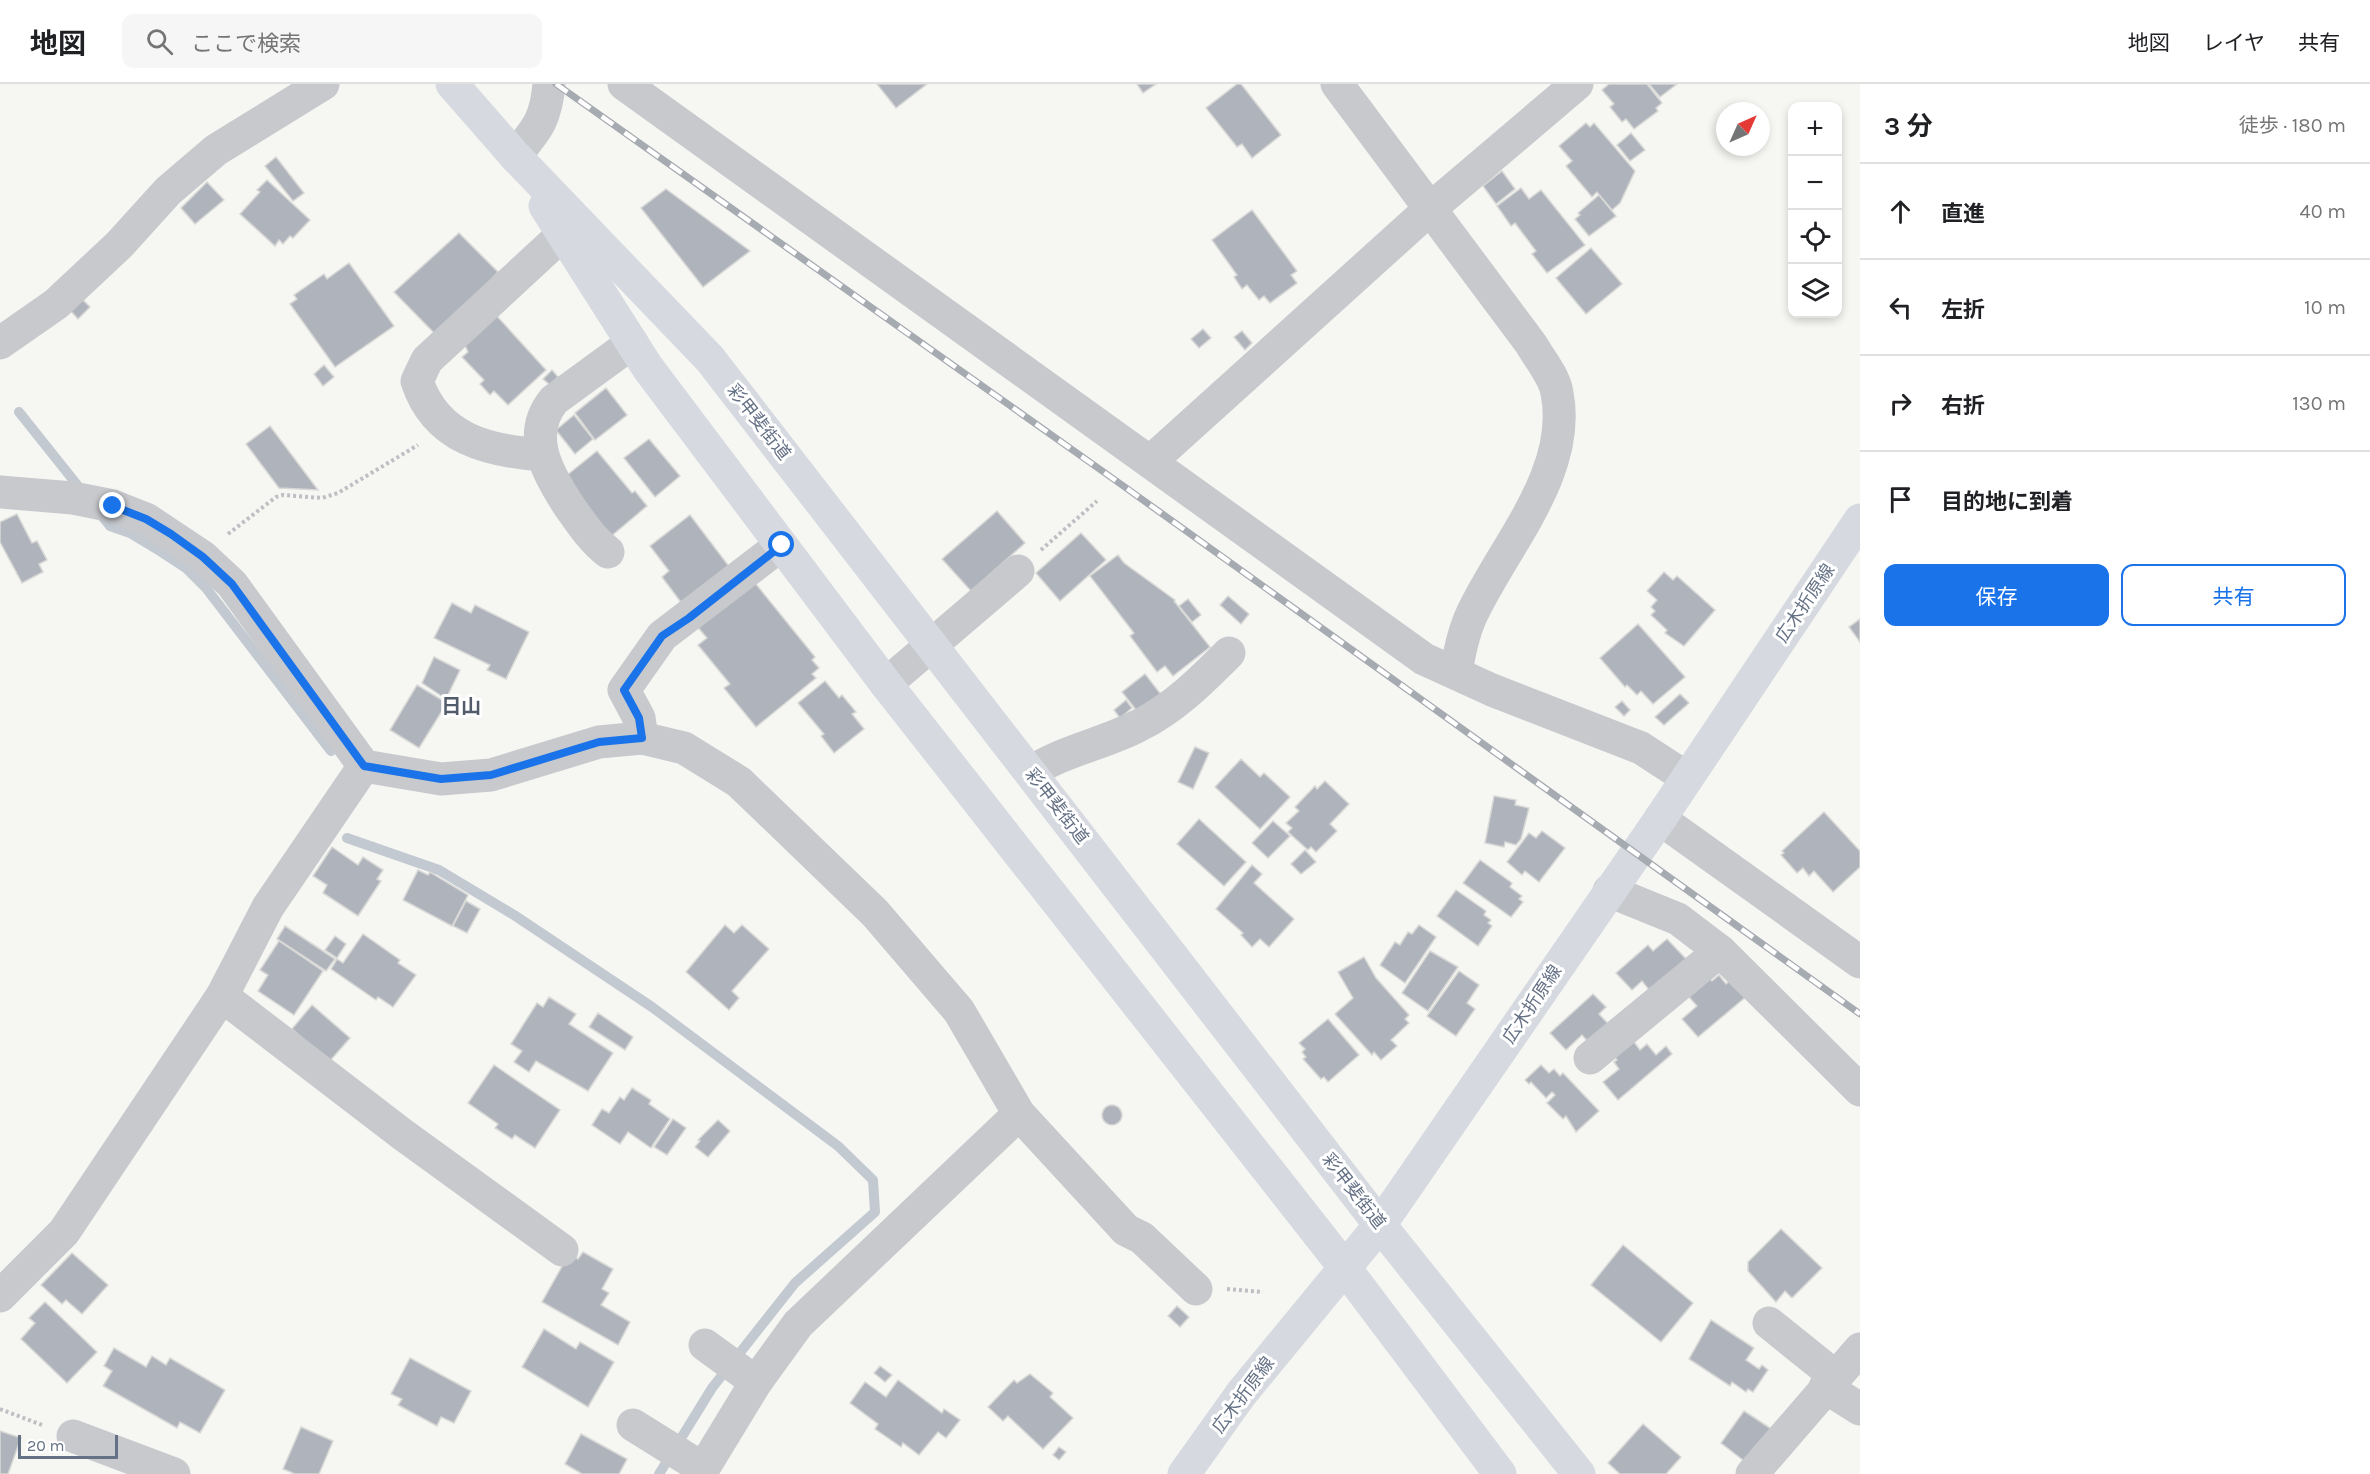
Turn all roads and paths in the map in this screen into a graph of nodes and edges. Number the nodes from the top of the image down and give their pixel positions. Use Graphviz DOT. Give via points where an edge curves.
graph roads {
  1 [pos="323,84"];
  2 [pos="452,84"];
  3 [pos="549,84"];
  4 [pos="624,84"];
  5 [pos="1337,84"];
  6 [pos="1577,84"];
  7 [pos="515,156"];
  8 [pos="1431,208"];
  9 [pos="562,235"];
  10 [pos="0,343"];
  11 [pos="632,343"];
  12 [pos="448,429"];
  13 [pos="542,455"];
  14 [pos="1150,461"];
  15 [pos="0,492"];
  16 [pos="1097,501"];
  17 [pos="1860,520"];
  18 [pos="782,545"];
  19 [pos="608,552"];
  20 [pos="203,557"];
  21 [pos="1018,571"];
  22 [pos="933,645"];
  23 [pos="1228,653"];
  24 [pos="1456,673"];
  25 [pos="886,684"];
  26 [pos="642,738"];
  27 [pos="364,766"];
  28 [pos="1031,772"];
  29 [pos="1687,778"];
  30 [pos="1660,819"];
  31 [pos="1609,891"];
  32 [pos="1720,951"];
  33 [pos="1860,962"];
  34 [pos="222,996"];
  35 [pos="1590,1058"];
  36 [pos="1860,1090"];
  37 [pos="1019,1114"];
  38 [pos="1380,1225"];
  39 [pos="562,1250"];
  40 [pos="1345,1268"];
  41 [pos="1196,1289"];
  42 [pos="0,1296"];
  43 [pos="1769,1323"];
  44 [pos="705,1345"];
  45 [pos="1860,1349"];
  46 [pos="756,1382"];
  47 [pos="1830,1382"];
  48 [pos="0,1409"];
  49 [pos="1860,1410"];
  50 [pos="633,1425"];
  51 [pos="73,1436"];
  52 [pos="701,1471"];
  53 [pos="174,1474"];
  54 [pos="1184,1474"];
  55 [pos="1500,1474"];
  56 [pos="1579,1474"];
  57 [pos="1752,1474"];
  1 -- 10 [label="street" via="216,150 168,191 119,245 56,304"];
  2 -- 7 [label="main road, 彩甲斐街道"];
  3 -- 7 [label="street" via="547,108 538,128"];
  4 -- 14 [label="street"];
  5 -- 8 [label="street"];
  6 -- 8 [label="street"];
  7 -- 9 [label="main road, 彩甲斐街道"];
  7 -- 22 [label="main road, 彩甲斐街道" via="710,359"];
  8 -- 14 [label="street"];
  8 -- 24 [label="street" via="1532,344 1557,391 1558,429 1550,464 1531,510 1472,615"];
  9 -- 11 [label="main road, 彩甲斐街道"];
  9 -- 12 [label="street" via="427,360 417,381 422,396"];
  11 -- 13 [label="street" via="571,385 545,410 540,432"];
  11 -- 18 [label="main road, 彩甲斐街道"];
  12 -- 13 [label="street" via="466,440 510,453"];
  12 -- 20 [label="path" via="338,493 322,498 276,497"];
  13 -- 19 [label="street" via="550,476 574,513 597,544"];
  14 -- 24 [label="street" via="1424,659"];
  15 -- 20 [label="street" via="73,498 113,506 146,519"];
  16 -- 21 [label="path"];
  17 -- 29 [label="main road, 広木折原線"];
  18 -- 25 [label="main road, 彩甲斐街道"];
  18 -- 26 [label="street" via="662,636 630,678 624,690 639,718"];
  20 -- 27 [label="street" via="232,584"];
  21 -- 22 [label="street"];
  22 -- 25 [label="street"];
  22 -- 28 [label="main road, 彩甲斐街道"];
  23 -- 28 [label="street" via="1187,695 1137,727 1077,748"];
  24 -- 29 [label="street" via="1641,748"];
  25 -- 40 [label="main road, 彩甲斐街道"];
  26 -- 27 [label="street" via="599,742 491,775 441,779"];
  26 -- 37 [label="street" via="684,748 739,782 875,913 959,1011"];
  27 -- 34 [label="street" via="268,907"];
  28 -- 38 [label="main road, 彩甲斐街道"];
  29 -- 30 [label="main road, 広木折原線"];
  30 -- 31 [label="main road, 広木折原線"];
  30 -- 33 [label="street"];
  31 -- 32 [label="street" via="1678,919"];
  31 -- 38 [label="main road, 広木折原線"];
  32 -- 35 [label="street"];
  32 -- 36 [label="street"];
  34 -- 39 [label="street"];
  34 -- 42 [label="street" via="64,1232"];
  37 -- 41 [label="street" via="1126,1230 1142,1238"];
  37 -- 46 [label="street" via="798,1324"];
  38 -- 40 [label="main road, 広木折原線"];
  38 -- 56 [label="main road, 彩甲斐街道"];
  40 -- 54 [label="main road, 広木折原線" via="1241,1394"];
  40 -- 55 [label="main road, 彩甲斐街道"];
  43 -- 47 [label="street"];
  44 -- 46 [label="street"];
  45 -- 47 [label="street"];
  46 -- 52 [label="street"];
  47 -- 49 [label="street"];
  47 -- 57 [label="street"];
  48 -- 51 [label="path"];
  50 -- 52 [label="street"];
  51 -- 53 [label="street"];
}
